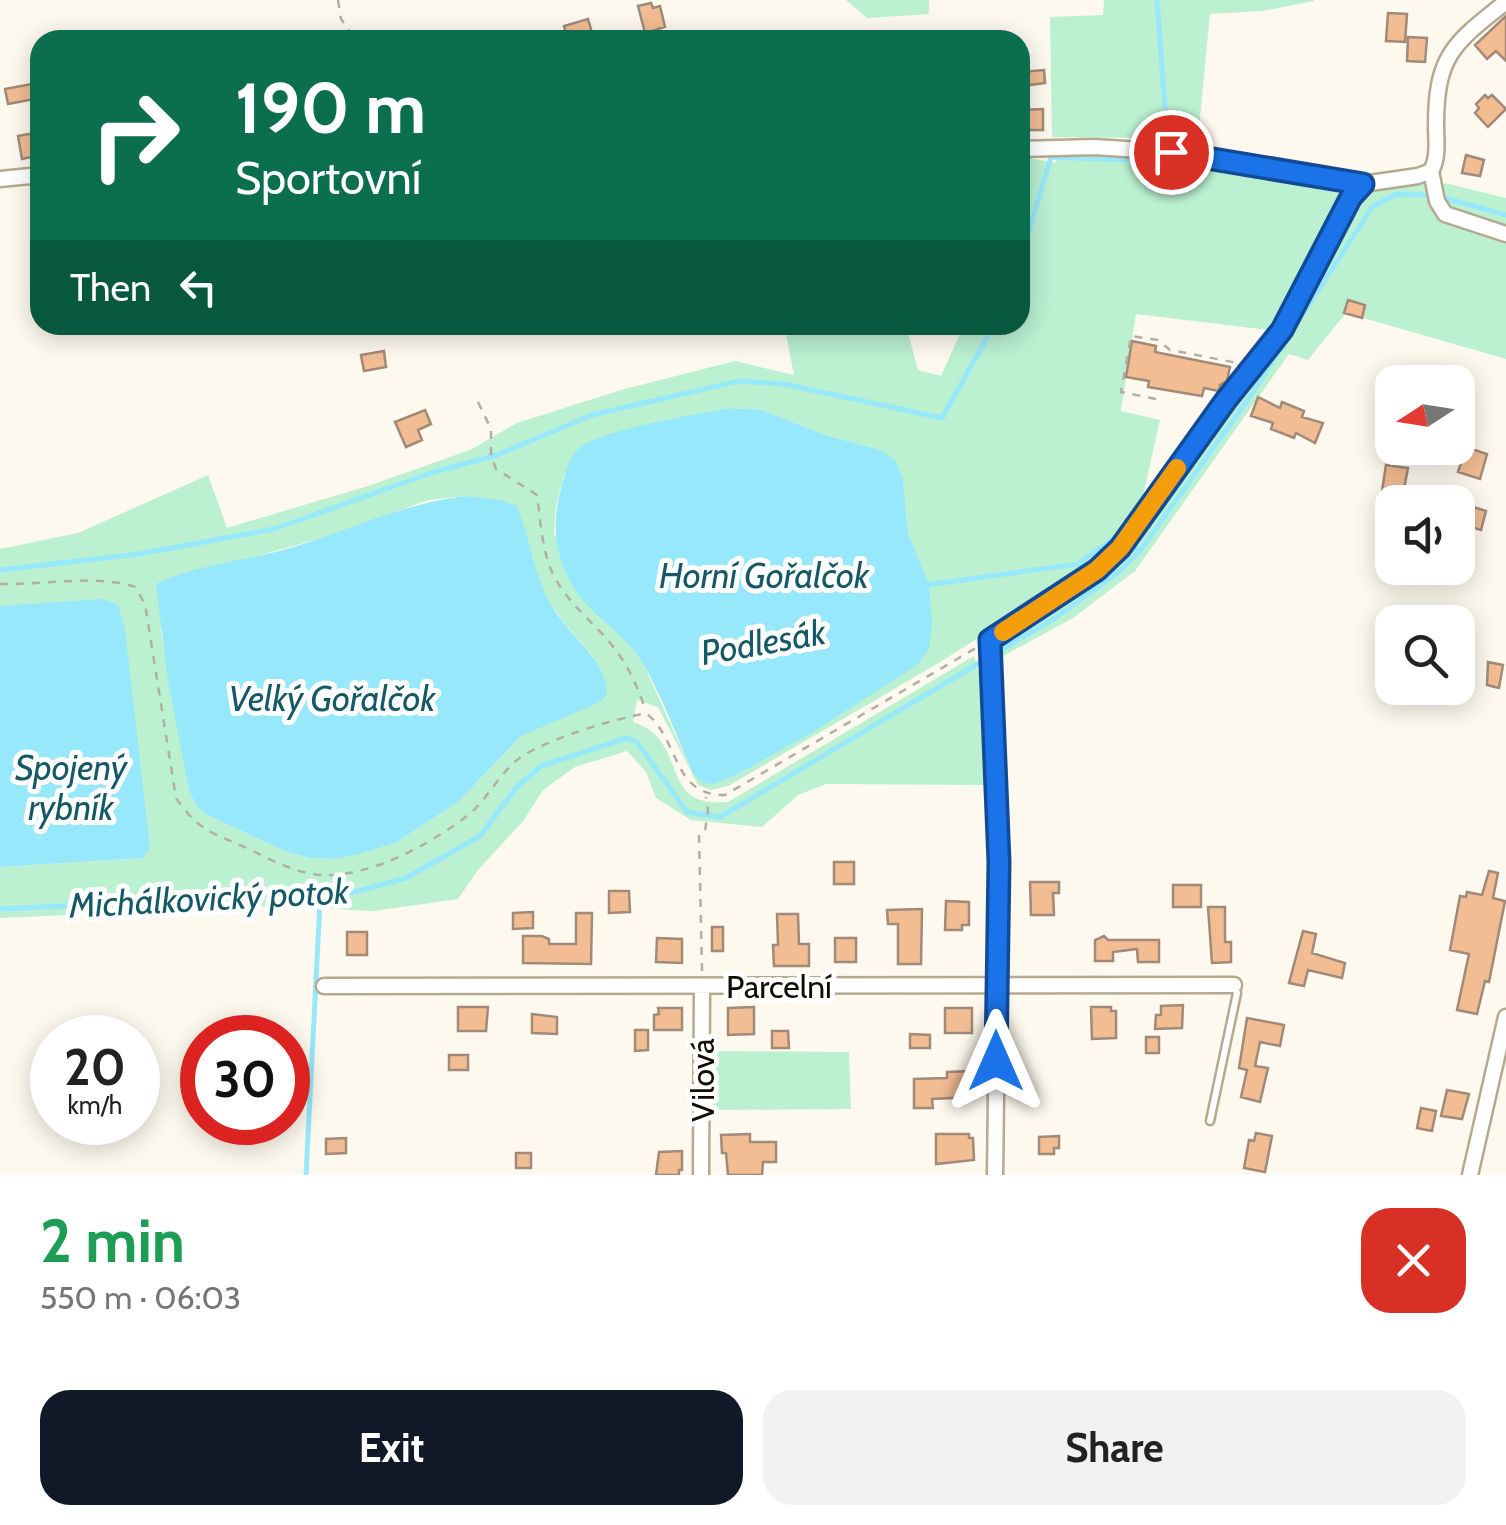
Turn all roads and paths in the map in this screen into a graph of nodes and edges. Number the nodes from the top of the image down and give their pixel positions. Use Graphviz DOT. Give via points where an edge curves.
graph roads {
  1 [pos="338,0"];
  2 [pos="1506,2"];
  3 [pos="349,30"];
  4 [pos="1030,149"];
  5 [pos="30,176"];
  6 [pos="1433,177"];
  7 [pos="0,179"];
  8 [pos="1363,184"];
  9 [pos="1506,234"];
  10 [pos="1254,366"];
  11 [pos="1156,399"];
  12 [pos="478,402"];
  13 [pos="0,584"];
  14 [pos="990,644"];
  15 [pos="646,713"];
  16 [pos="705,796"];
  17 [pos="1234,985"];
  18 [pos="324,986"];
  19 [pos="702,986"];
  20 [pos="997,986"];
  21 [pos="1506,1017"];
  22 [pos="1210,1121"];
  23 [pos="702,1175"];
  24 [pos="996,1175"];
  25 [pos="1470,1175"];
  1 -- 3 [label="path"];
  2 -- 6 [label="street" via="1468,32 1441,71"];
  4 -- 8 [label="street" via="1171,152"];
  5 -- 7 [label="street"];
  6 -- 8 [label="street"];
  6 -- 9 [label="street" via="1436,201 1452,219"];
  8 -- 10 [label="street" via="1282,330"];
  10 -- 11 [label="path" via="1130,336 1121,392"];
  10 -- 14 [label="street" via="1120,548"];
  12 -- 15 [label="path" via="491,429 496,469 537,495 554,576 614,647"];
  13 -- 15 [label="path" via="91,580 136,588 145,604 176,798 206,832 318,875 376,865 423,844 468,815 522,756"];
  14 -- 16 [label="path" via="724,795"];
  14 -- 20 [label="street"];
  15 -- 16 [label="path" via="688,782"];
  16 -- 19 [label="path"];
  17 -- 20 [label="street, Parcelní"];
  17 -- 22 [label="lane" via="1238,993"];
  18 -- 19 [label="street, Parcelní"];
  19 -- 20 [label="street, Parcelní"];
  19 -- 23 [label="street, Vilová"];
  20 -- 24 [label="street"];
  21 -- 25 [label="street"];
}
